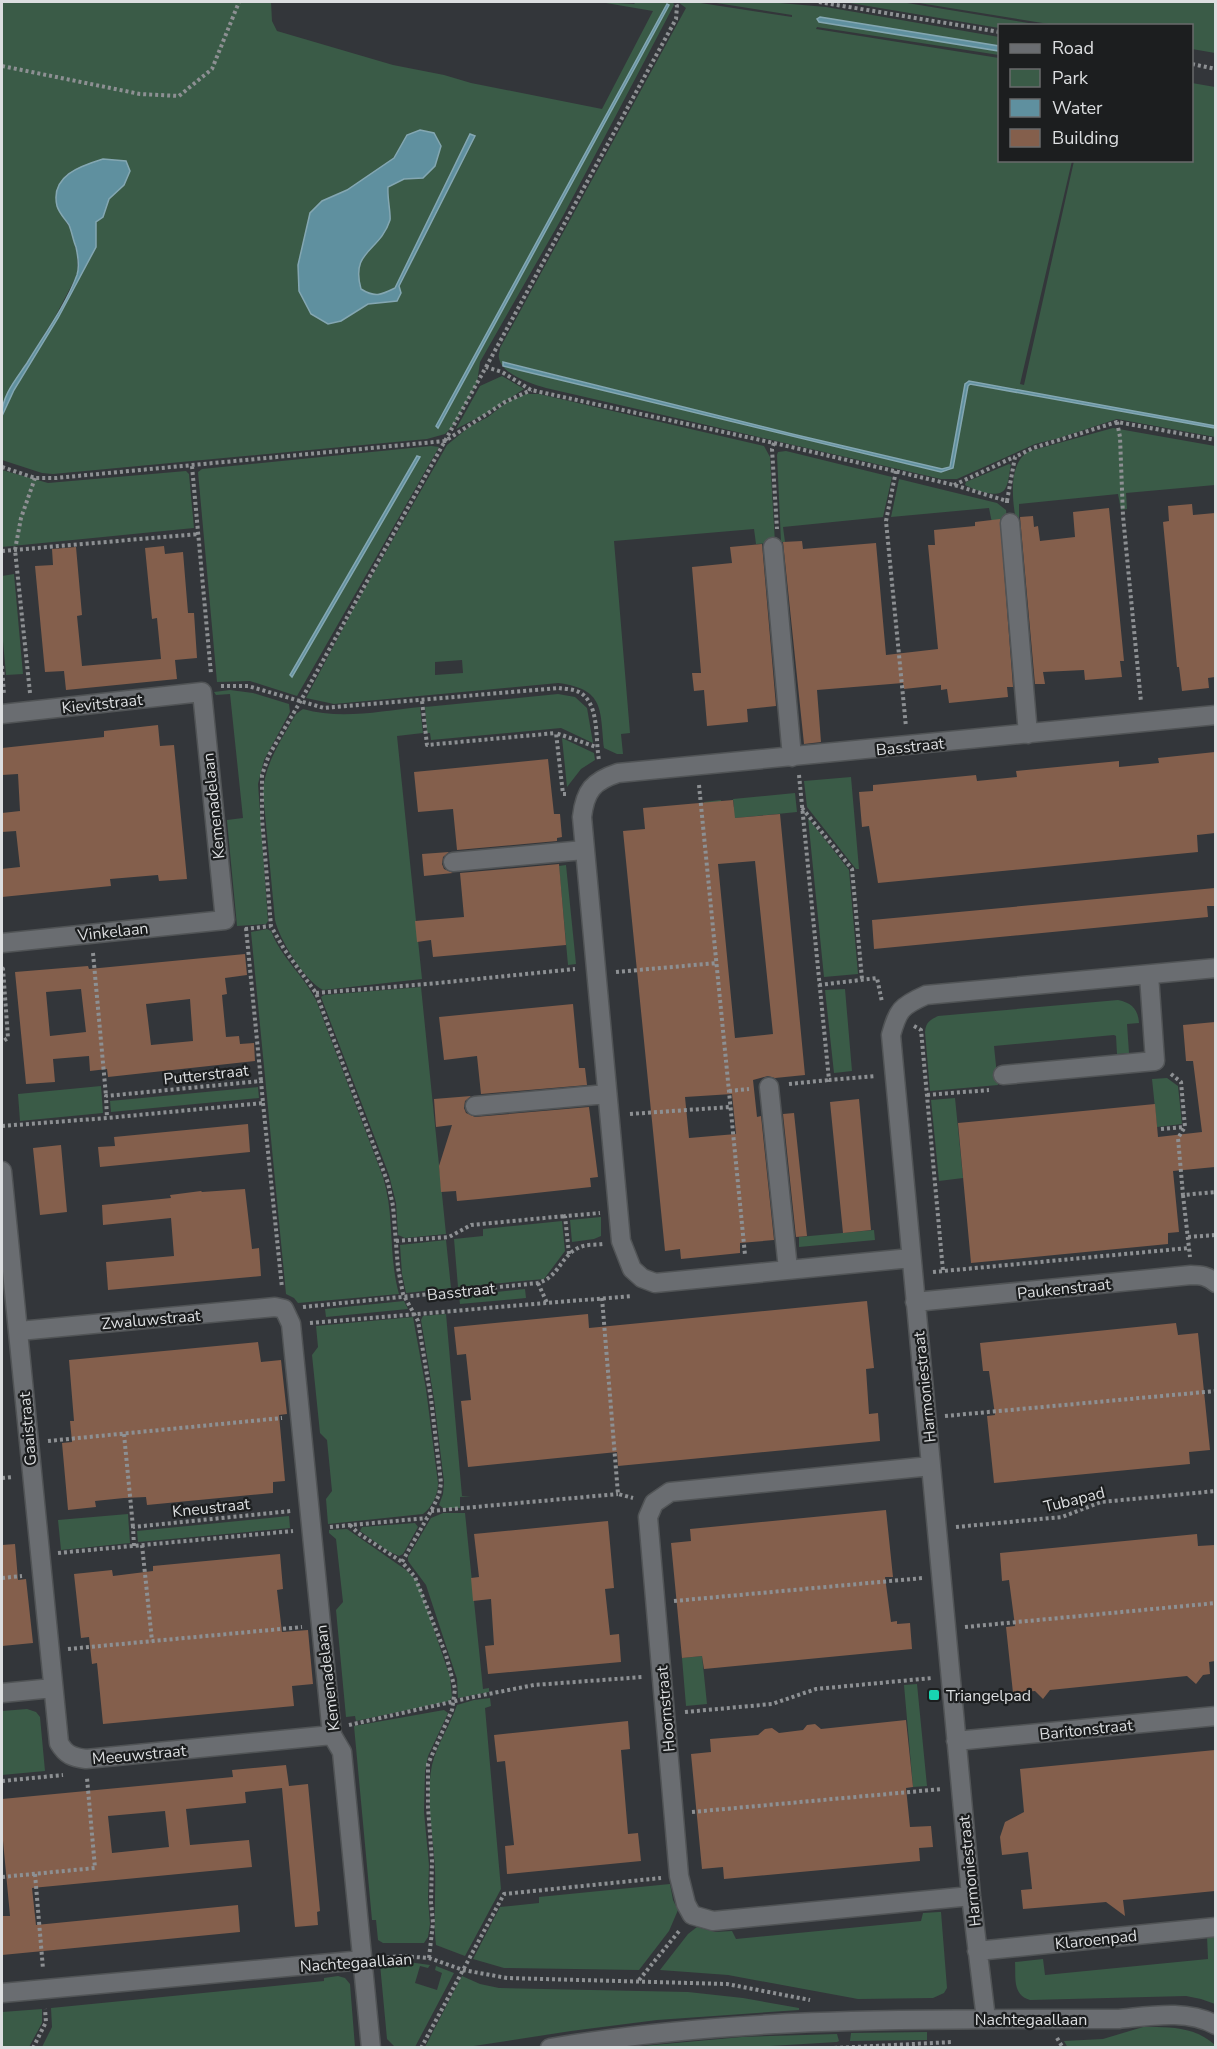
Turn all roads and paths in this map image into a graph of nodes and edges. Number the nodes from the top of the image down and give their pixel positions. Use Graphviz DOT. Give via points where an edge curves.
graph roads {
  1 [pos="240,2"];
  2 [pos="675,2"];
  3 [pos="819,2"];
  4 [pos="998,32"];
  5 [pos="1193,64"];
  6 [pos="2,66"];
  7 [pos="1215,69"];
  8 [pos="486,367"];
  9 [pos="531,390"];
  10 [pos="1117,422"];
  11 [pos="1215,440"];
  12 [pos="445,441"];
  13 [pos="774,443"];
  14 [pos="1015,457"];
  15 [pos="192,466"];
  16 [pos="2,467"];
  17 [pos="897,471"];
  18 [pos="35,478"];
  19 [pos="954,485"];
  20 [pos="1007,501"];
  21 [pos="1010,523"];
  22 [pos="198,534"];
  23 [pos="773,547"];
  24 [pos="15,550"];
  25 [pos="2,551"];
  26 [pos="2,666"];
  27 [pos="207,690"];
  28 [pos="422,701"];
  29 [pos="300,702"];
  30 [pos="31,711"];
  31 [pos="4,714"];
  32 [pos="1215,716"];
  33 [pos="1143,722"];
  34 [pos="556,733"];
  35 [pos="1028,734"];
  36 [pos="907,746"];
  37 [pos="596,747"];
  38 [pos="795,757"];
  39 [pos="697,766"];
  40 [pos="602,778"];
  41 [pos="588,794"];
  42 [pos="802,807"];
  43 [pos="584,850"];
  44 [pos="453,862"];
  45 [pos="225,920"];
  46 [pos="246,928"];
  47 [pos="91,933"];
  48 [pos="2,942"];
  49 [pos="717,963"];
  50 [pos="2,968"];
  51 [pos="1215,968"];
  52 [pos="596,970"];
  53 [pos="1149,975"];
  54 [pos="862,979"];
  55 [pos="316,993"];
  56 [pos="2,1042"];
  57 [pos="1155,1061"];
  58 [pos="895,1075"];
  59 [pos="1003,1075"];
  60 [pos="261,1081"];
  61 [pos="769,1087"];
  62 [pos="607,1094"];
  63 [pos="927,1095"];
  64 [pos="106,1096"];
  65 [pos="263,1102"];
  66 [pos="475,1106"];
  67 [pos="730,1107"];
  68 [pos="609,1116"];
  69 [pos="107,1118"];
  70 [pos="2,1126"];
  71 [pos="1185,1127"];
  72 [pos="1161,1129"];
  73 [pos="2,1171"];
  74 [pos="1215,1192"];
  75 [pos="1184,1195"];
  76 [pos="618,1212"];
  77 [pos="565,1216"];
  78 [pos="1215,1235"];
  79 [pos="1188,1238"];
  80 [pos="396,1241"];
  81 [pos="621,1241"];
  82 [pos="1189,1248"];
  83 [pos="5,1252"];
  84 [pos="569,1254"];
  85 [pos="912,1266"];
  86 [pos="788,1269"];
  87 [pos="746,1273"];
  88 [pos="1191,1275"];
  89 [pos="1213,1281"];
  90 [pos="538,1283"];
  91 [pos="655,1283"];
  92 [pos="404,1297"];
  93 [pos="602,1298"];
  94 [pos="915,1302"];
  95 [pos="547,1303"];
  96 [pos="414,1313"];
  97 [pos="288,1317"];
  98 [pos="18,1330"];
  99 [pos="1215,1391"];
  100 [pos="301,1417"];
  101 [pos="927,1418"];
  102 [pos="124,1434"];
  103 [pos="29,1443"];
  104 [pos="931,1466"];
  105 [pos="1215,1491"];
  106 [pos="618,1494"];
  107 [pos="654,1503"];
  108 [pos="309,1510"];
  109 [pos="431,1511"];
  110 [pos="427,1518"];
  111 [pos="350,1525"];
  112 [pos="133,1527"];
  113 [pos="311,1529"];
  114 [pos="937,1529"];
  115 [pos="142,1545"];
  116 [pos="134,1546"];
  117 [pos="40,1555"];
  118 [pos="402,1562"];
  119 [pos="942,1576"];
  120 [pos="656,1603"];
  121 [pos="1215,1603"];
  122 [pos="321,1625"];
  123 [pos="947,1629"];
  124 [pos="152,1641"];
  125 [pos="49,1651"];
  126 [pos="662,1675"];
  127 [pos="951,1676"];
  128 [pos="53,1688"];
  129 [pos="2,1693"];
  130 [pos="454,1702"];
  131 [pos="666,1714"];
  132 [pos="1215,1716"];
  133 [pos="332,1735"];
  134 [pos="956,1742"];
  135 [pos="86,1759"];
  136 [pos="65,1775"];
  137 [pos="2,1781"];
  138 [pos="961,1787"];
  139 [pos="674,1814"];
  140 [pos="35,1874"];
  141 [pos="679,1876"];
  142 [pos="2,1877"];
  143 [pos="971,1896"];
  144 [pos="692,1915"];
  145 [pos="1215,1927"];
  146 [pos="977,1951"];
  147 [pos="429,1958"];
  148 [pos="363,1960"];
  149 [pos="463,1970"];
  150 [pos="639,1980"];
  151 [pos="44,1989"];
  152 [pos="2,1993"];
  153 [pos="811,2001"];
  154 [pos="986,2019"];
  155 [pos="844,2022"];
  156 [pos="1215,2025"];
  157 [pos="958,2041"];
  158 [pos="938,2046"];
  159 [pos="845,2047"];
  160 [pos="863,2047"];
  161 [pos="33,2048"];
  162 [pos="371,2048"];
  163 [pos="421,2048"];
  164 [pos="550,2048"];
  165 [pos="834,2048"];
  1 -- 6 [label="path" via="212,69 179,96 140,94"];
  2 -- 8 [label="path" via="676,19"];
  3 -- 4 [label="path"];
  5 -- 7 [label="path"];
  8 -- 9 [label="path"];
  8 -- 12 [label="path"];
  9 -- 12 [label="path"];
  9 -- 13 [label="path"];
  10 -- 11 [label="path"];
  10 -- 14 [label="path"];
  10 -- 33 [label="path"];
  12 -- 15 [label="path"];
  12 -- 29 [label="path"];
  13 -- 17 [label="path"];
  13 -- 23 [label="path" via="778,543"];
  14 -- 19 [label="path"];
  14 -- 20 [label="path"];
  15 -- 18 [label="path"];
  15 -- 22 [label="path"];
  16 -- 18 [label="path"];
  17 -- 19 [label="path"];
  17 -- 36 [label="path" via="886,521"];
  18 -- 24 [label="path"];
  19 -- 20 [label="path"];
  20 -- 21 [label="path"];
  21 -- 35 [label="street"];
  22 -- 24 [label="path"];
  22 -- 27 [label="path"];
  23 -- 38 [label="street"];
  24 -- 25 [label="path"];
  24 -- 30 [label="path"];
  26 -- 31 [label="path"];
  27 -- 29 [label="path" via="248,686"];
  27 -- 30 [label="street, Kievitstraat"];
  27 -- 45 [label="street, Kemenadelaan"];
  28 -- 29 [label="path" via="324,708"];
  28 -- 34 [label="path" via="427,745"];
  28 -- 37 [label="path" via="559,688 578,691 593,708"];
  29 -- 55 [label="path" via="269,755 262,775 262,819 271,926"];
  30 -- 31 [label="street, Kievitstraat"];
  32 -- 33 [label="street, Basstraat"];
  33 -- 35 [label="street, Basstraat"];
  34 -- 37 [label="path"];
  34 -- 41 [label="path" via="563,794"];
  35 -- 36 [label="street, Basstraat"];
  36 -- 38 [label="street, Basstraat"];
  37 -- 40 [label="path"];
  38 -- 39 [label="street, Basstraat"];
  38 -- 42 [label="path"];
  39 -- 40 [label="street, Basstraat"];
  39 -- 49 [label="path"];
  40 -- 41 [label="street"];
  41 -- 43 [label="street" via="582,817"];
  42 -- 54 [label="path" via="852,869"];
  42 -- 58 [label="path" via="828,1080"];
  43 -- 44 [label="street"];
  43 -- 52 [label="street"];
  45 -- 47 [label="street, Vinkelaan"];
  46 -- 60 [label="path"];
  47 -- 48 [label="street, Vinkelaan"];
  47 -- 64 [label="path"];
  49 -- 52 [label="path"];
  49 -- 67 [label="path"];
  50 -- 56 [label="path" via="8,1038"];
  51 -- 53 [label="street, Harmoniestraat"];
  52 -- 55 [label="path"];
  52 -- 62 [label="street"];
  53 -- 57 [label="street"];
  53 -- 58 [label="street, Harmoniestraat" via="926,995 910,1002 897,1015 891,1035"];
  55 -- 80 [label="path" via="388,1183"];
  57 -- 59 [label="street"];
  57 -- 71 [label="path" via="1181,1082"];
  58 -- 85 [label="street, Harmoniestraat"];
  59 -- 63 [label="path" via="1004,1089"];
  60 -- 64 [label="path, Putterstraat"];
  60 -- 65 [label="path, Putterstraat"];
  61 -- 86 [label="street"];
  62 -- 66 [label="street"];
  62 -- 68 [label="street"];
  64 -- 69 [label="path"];
  65 -- 69 [label="path, Putterstraat"];
  65 -- 97 [label="path"];
  67 -- 68 [label="path"];
  67 -- 87 [label="path"];
  68 -- 76 [label="street"];
  69 -- 70 [label="path, Putterstraat"];
  71 -- 72 [label="path"];
  71 -- 75 [label="path" via="1178,1138"];
  73 -- 83 [label="street, Gaaistraat"];
  74 -- 75 [label="path"];
  75 -- 79 [label="path"];
  76 -- 77 [label="path"];
  76 -- 81 [label="street"];
  77 -- 80 [label="path" via="471,1226 449,1237"];
  77 -- 84 [label="path"];
  78 -- 79 [label="path"];
  79 -- 82 [label="path"];
  80 -- 92 [label="path"];
  81 -- 84 [label="path" via="580,1246"];
  81 -- 91 [label="street" via="632,1269"];
  82 -- 85 [label="path"];
  82 -- 88 [label="path"];
  83 -- 98 [label="street, Gaaistraat"];
  84 -- 90 [label="path" via="549,1280"];
  85 -- 86 [label="street"];
  85 -- 94 [label="street, Harmoniestraat"];
  86 -- 87 [label="street"];
  87 -- 91 [label="street"];
  88 -- 89 [label="street, Paukenstraat" via="1203,1275"];
  88 -- 94 [label="street, Paukenstraat"];
  90 -- 92 [label="path, Basstraat"];
  90 -- 95 [label="path"];
  91 -- 93 [label="path" via="648,1294"];
  92 -- 96 [label="path"];
  92 -- 97 [label="path, Basstraat"];
  93 -- 95 [label="path"];
  93 -- 106 [label="path"];
  94 -- 101 [label="street, Harmoniestraat"];
  95 -- 96 [label="path"];
  96 -- 97 [label="path"];
  96 -- 109 [label="path" via="441,1476 439,1495"];
  97 -- 98 [label="street, Zwaluwstraat" via="275,1307"];
  97 -- 100 [label="street, Kemenadelaan"];
  98 -- 103 [label="street, Gaaistraat"];
  99 -- 101 [label="path"];
  100 -- 102 [label="path"];
  100 -- 108 [label="street, Kemenadelaan"];
  101 -- 104 [label="street, Harmoniestraat"];
  102 -- 103 [label="path"];
  102 -- 112 [label="path"];
  103 -- 117 [label="street, Gaaistraat"];
  104 -- 107 [label="street" via="670,1492"];
  104 -- 114 [label="street, Harmoniestraat"];
  105 -- 114 [label="path, Tubapad" via="1101,1502 1062,1517"];
  106 -- 107 [label="path"];
  106 -- 109 [label="path"];
  107 -- 120 [label="street, Hoornstraat" via="648,1517"];
  108 -- 112 [label="path, Kneustraat"];
  108 -- 113 [label="street, Kemenadelaan"];
  109 -- 110 [label="path"];
  110 -- 111 [label="path, Kneustraat"];
  110 -- 118 [label="path"];
  111 -- 113 [label="path, Kneustraat"];
  111 -- 118 [label="path"];
  112 -- 116 [label="path"];
  113 -- 115 [label="path, Kneustraat"];
  113 -- 122 [label="street, Kemenadelaan"];
  114 -- 119 [label="street, Harmoniestraat"];
  115 -- 116 [label="path, Kneustraat"];
  115 -- 124 [label="path"];
  116 -- 117 [label="path, Kneustraat"];
  117 -- 125 [label="street, Gaaistraat"];
  118 -- 130 [label="path" via="415,1576 446,1655 455,1689"];
  119 -- 120 [label="path"];
  119 -- 123 [label="street, Harmoniestraat"];
  120 -- 126 [label="street, Hoornstraat"];
  121 -- 123 [label="path"];
  122 -- 124 [label="path"];
  122 -- 133 [label="street, Kemenadelaan"];
  123 -- 127 [label="street, Harmoniestraat"];
  124 -- 125 [label="path"];
  125 -- 128 [label="street, Gaaistraat"];
  126 -- 130 [label="path" via="534,1685"];
  126 -- 131 [label="street, Hoornstraat"];
  127 -- 131 [label="path" via="816,1689 772,1704"];
  127 -- 134 [label="street, Harmoniestraat"];
  128 -- 129 [label="street"];
  128 -- 135 [label="street, Meeuwstraat" via="59,1743 64,1753"];
  130 -- 133 [label="path" via="347,1725"];
  130 -- 147 [label="path" via="428,1764 433,1923"];
  131 -- 139 [label="street, Hoornstraat"];
  132 -- 134 [label="street, Baritonstraat"];
  133 -- 135 [label="street, Meeuwstraat"];
  133 -- 148 [label="street, Kemenadelaan" via="342,1752"];
  134 -- 138 [label="street, Harmoniestraat"];
  135 -- 140 [label="path" via="95,1868"];
  136 -- 137 [label="path"];
  138 -- 139 [label="path"];
  138 -- 143 [label="street, Harmoniestraat"];
  139 -- 141 [label="street, Hoornstraat"];
  140 -- 142 [label="path"];
  140 -- 151 [label="path"];
  141 -- 144 [label="street, Hoornstraat"];
  141 -- 149 [label="path" via="504,1894"];
  143 -- 144 [label="street" via="713,1922"];
  143 -- 146 [label="street, Harmoniestraat"];
  144 -- 150 [label="path"];
  145 -- 146 [label="street, Klaroenpad"];
  146 -- 154 [label="street, Harmoniestraat"];
  147 -- 148 [label="path, Nachtegaallaan"];
  147 -- 149 [label="path, Nachtegaallaan"];
  148 -- 151 [label="street, Nachtegaallaan"];
  148 -- 162 [label="street, Kemenadelaan"];
  149 -- 150 [label="path, Nachtegaallaan" via="507,1978"];
  149 -- 163 [label="path"];
  150 -- 153 [label="path, Nachtegaallaan" via="727,1984"];
  151 -- 152 [label="street, Nachtegaallaan"];
  151 -- 161 [label="path" via="46,2022"];
  154 -- 155 [label="street, Nachtegaallaan"];
  154 -- 156 [label="street, Nachtegaallaan" via="1119,2019 1162,2015 1202,2017"];
  155 -- 159 [label="path"];
  155 -- 164 [label="street, Nachtegaallaan" via="693,2030"];
  157 -- 158 [label="path, Nachtegaallaan"];
  158 -- 160 [label="path, Nachtegaallaan"];
  159 -- 160 [label="path, Nachtegaallaan"];
  159 -- 165 [label="path, Nachtegaallaan"];
}
